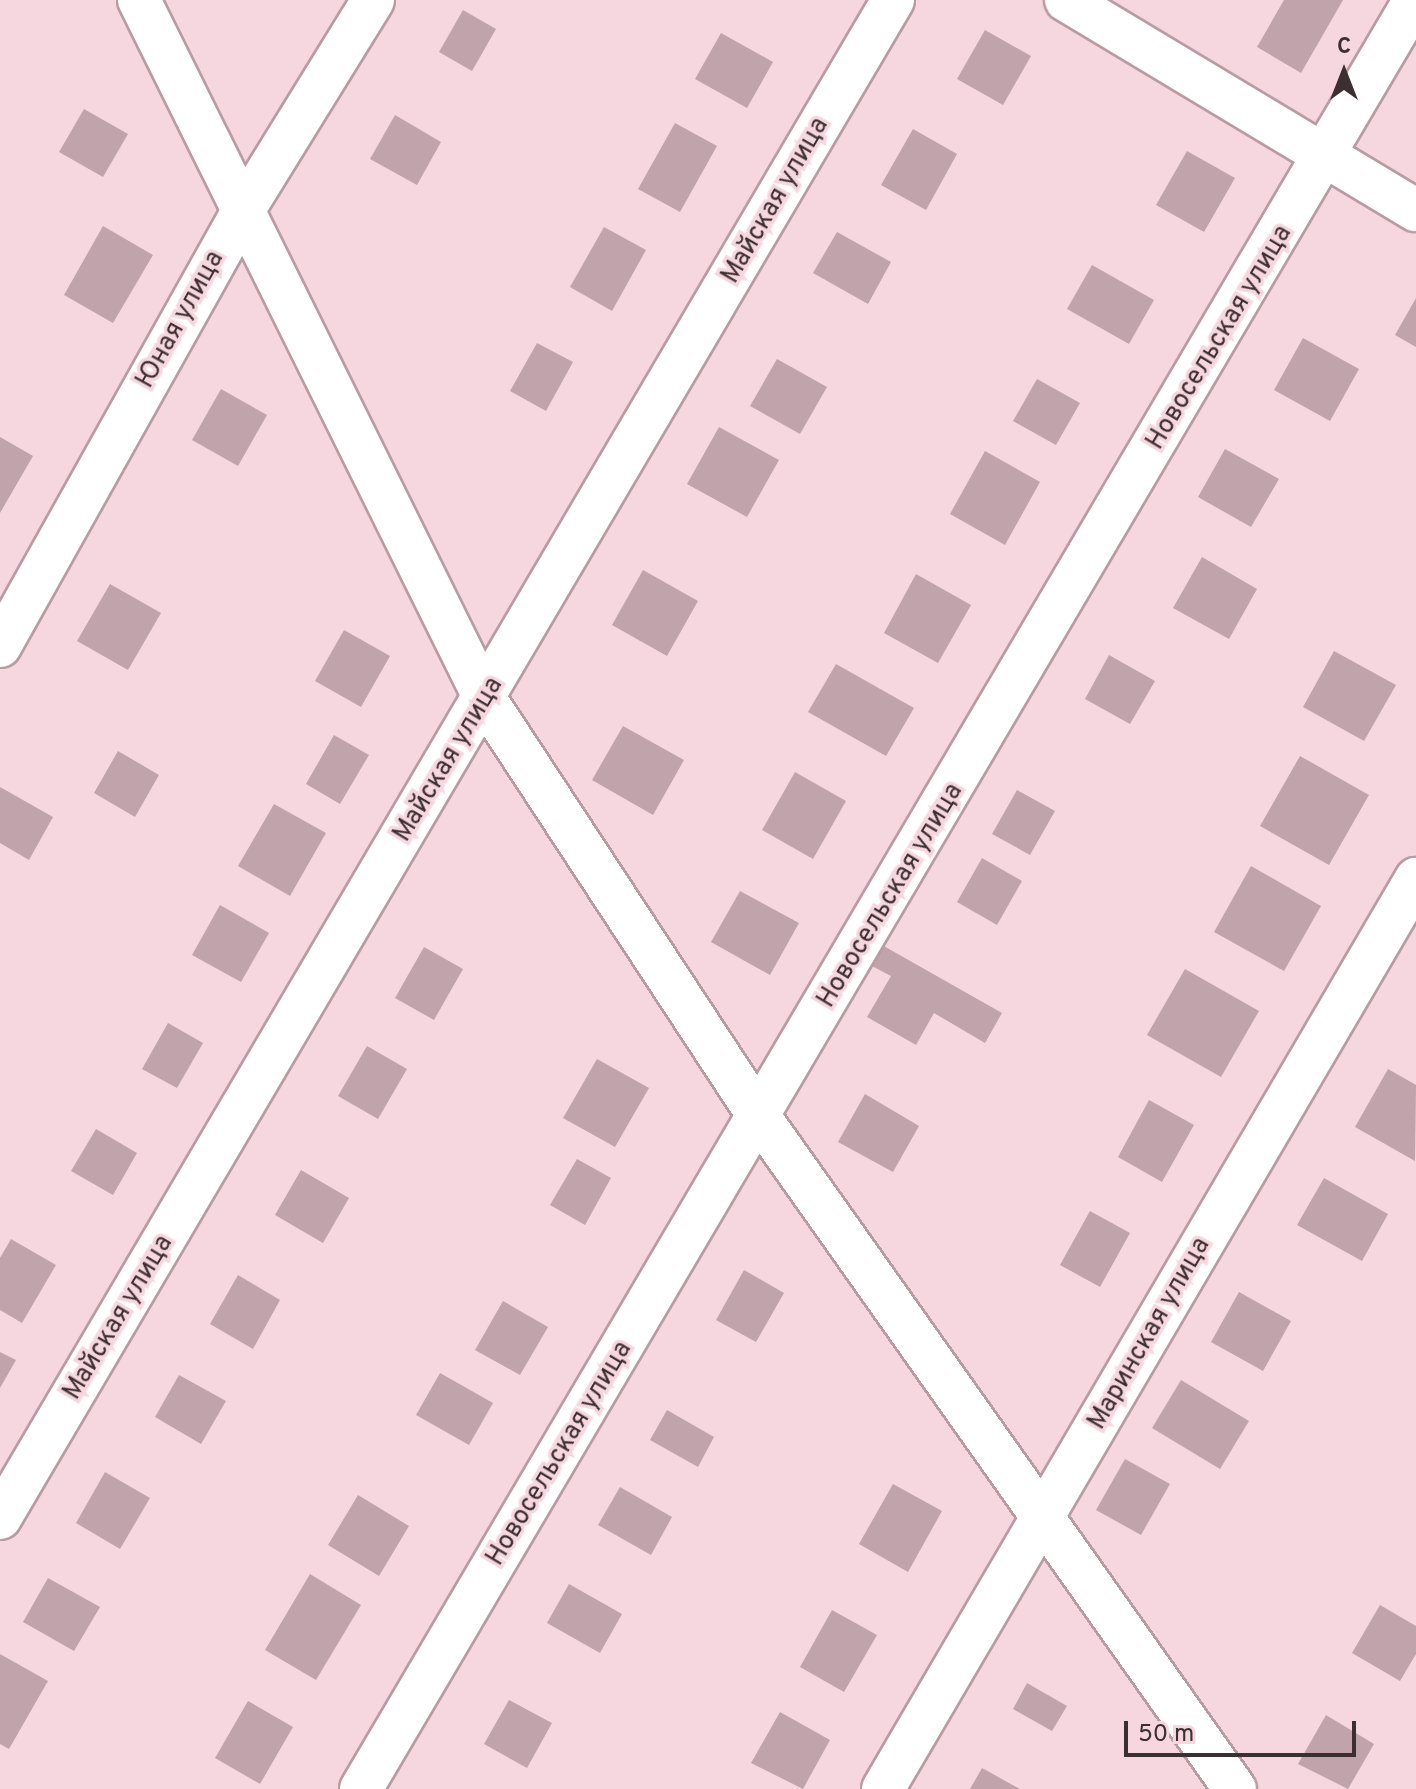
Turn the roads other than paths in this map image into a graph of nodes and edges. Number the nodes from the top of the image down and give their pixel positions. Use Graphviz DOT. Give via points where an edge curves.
graph roads {
  1 [pos="139,0"];
  2 [pos="373,0"];
  3 [pos="893,0"];
  4 [pos="1066,0"];
  5 [pos="1415,0"];
  6 [pos="1328,155"];
  7 [pos="1416,210"];
  8 [pos="241,214"];
  9 [pos="0,646"];
  10 [pos="485,699"];
  11 [pos="1416,879"];
  12 [pos="760,1118"];
  13 [pos="0,1518"];
  14 [pos="1042,1519"];
  15 [pos="361,1789"];
  16 [pos="883,1789"];
  17 [pos="1235,1789"];
  1 -- 8 [label="street"];
  2 -- 8 [label="street, Юная улица"];
  3 -- 10 [label="street, Майская улица"];
  4 -- 6 [label="street"];
  5 -- 6 [label="street, Новосельская улица"];
  6 -- 7 [label="street"];
  6 -- 12 [label="street, Новосельская улица"];
  8 -- 9 [label="street, Юная улица"];
  8 -- 10 [label="street"];
  10 -- 12 [label="street"];
  10 -- 13 [label="street, Майская улица"];
  11 -- 14 [label="street, Маринская улица"];
  12 -- 14 [label="street"];
  12 -- 15 [label="street, Новосельская улица"];
  14 -- 16 [label="street, Маринская улица"];
  14 -- 17 [label="street"];
}
